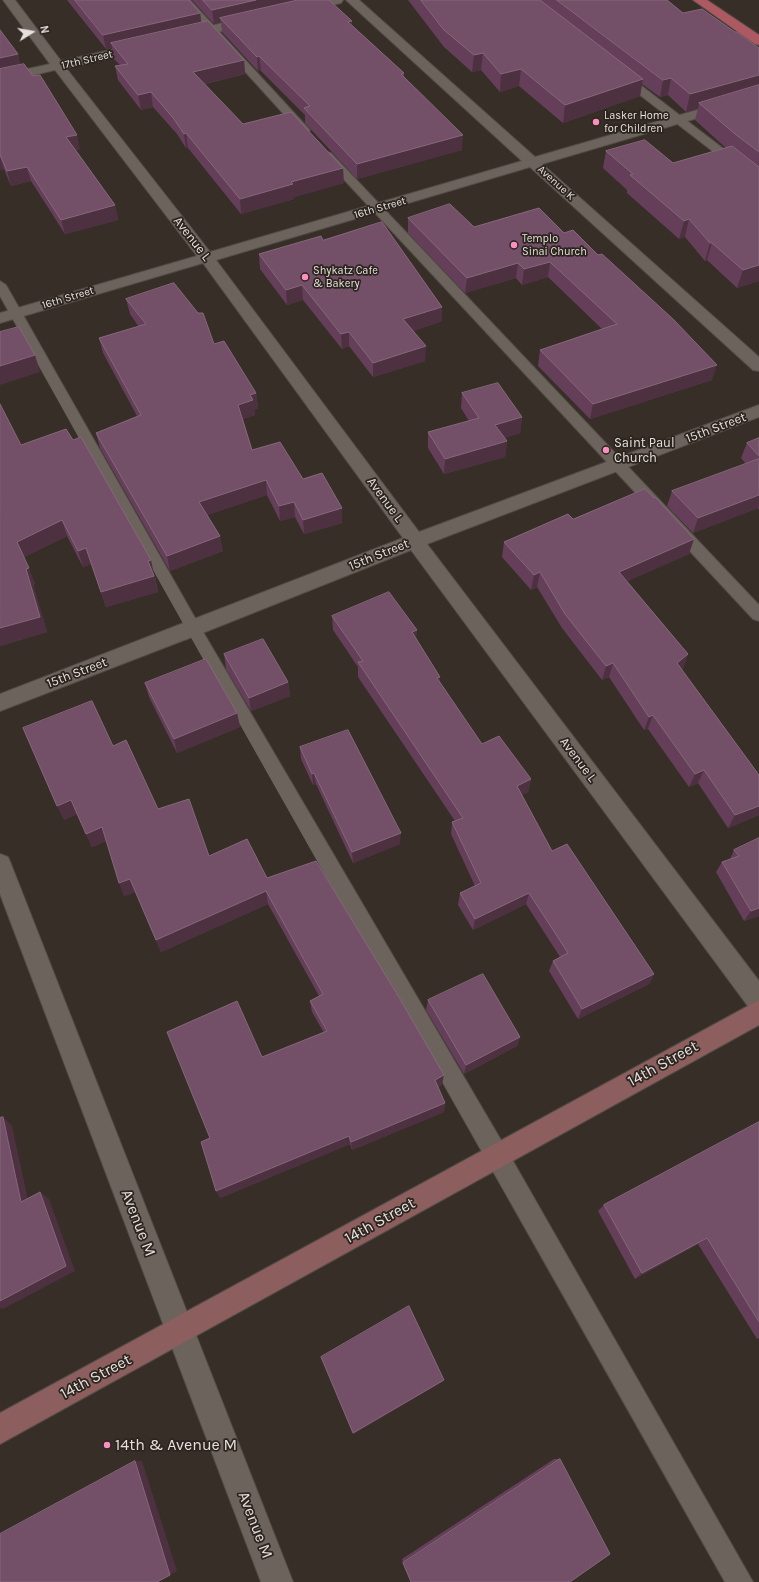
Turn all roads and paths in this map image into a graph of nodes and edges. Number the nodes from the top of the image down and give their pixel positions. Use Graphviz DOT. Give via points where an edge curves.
graph roads {
  1 [pos="9,0"];
  2 [pos="185,0"];
  3 [pos="337,0"];
  4 [pos="352,0"];
  5 [pos="699,0"];
  6 [pos="293,10"];
  7 [pos="263,17"];
  8 [pos="211,30"];
  9 [pos="173,39"];
  10 [pos="759,41"];
  11 [pos="150,45"];
  12 [pos="58,66"];
  13 [pos="611,68"];
  14 [pos="0,79"];
  15 [pos="759,96"];
  16 [pos="679,121"];
  17 [pos="533,162"];
  18 [pos="759,182"];
  19 [pos="376,209"];
  20 [pos="206,257"];
  21 [pos="0,285"];
  22 [pos="8,316"];
  23 [pos="759,366"];
  24 [pos="759,411"];
  25 [pos="618,465"];
  26 [pos="415,541"];
  27 [pos="759,616"];
  28 [pos="193,629"];
  29 [pos="0,703"];
  30 [pos="0,864"];
  31 [pos="759,1001"];
  32 [pos="759,1012"];
  33 [pos="498,1155"];
  34 [pos="180,1332"];
  35 [pos="0,1429"];
  36 [pos="277,1582"];
  37 [pos="740,1582"];
  1 -- 12 [label="street, Avenue L"];
  2 -- 8 [label="lane"];
  3 -- 6 [label="street"];
  4 -- 17 [label="street, Avenue K"];
  5 -- 10 [label="main road"];
  7 -- 8 [label="street"];
  8 -- 9 [label="street"];
  8 -- 19 [label="lane"];
  11 -- 12 [label="street, 17th Street"];
  12 -- 14 [label="street, 17th Street"];
  12 -- 20 [label="street, Avenue L"];
  13 -- 16 [label="lane"];
  15 -- 16 [label="street, 16th Street"];
  16 -- 17 [label="street, 16th Street"];
  16 -- 18 [label="lane"];
  17 -- 19 [label="street, 16th Street"];
  17 -- 23 [label="street, Avenue K"];
  19 -- 20 [label="street, 16th Street"];
  19 -- 25 [label="lane"];
  20 -- 22 [label="street, 16th Street"];
  20 -- 26 [label="street, Avenue L"];
  21 -- 22 [label="lane"];
  22 -- 28 [label="lane"];
  24 -- 25 [label="street, 15th Street"];
  25 -- 26 [label="street, 15th Street"];
  25 -- 27 [label="lane"];
  26 -- 28 [label="street, 15th Street"];
  26 -- 31 [label="street, Avenue L"];
  28 -- 29 [label="street, 15th Street"];
  28 -- 33 [label="lane"];
  30 -- 34 [label="street, Avenue M"];
  32 -- 33 [label="main road, 14th Street"];
  33 -- 34 [label="main road, 14th Street"];
  33 -- 37 [label="lane"];
  34 -- 35 [label="main road, 14th Street"];
  34 -- 36 [label="street, Avenue M"];
}
